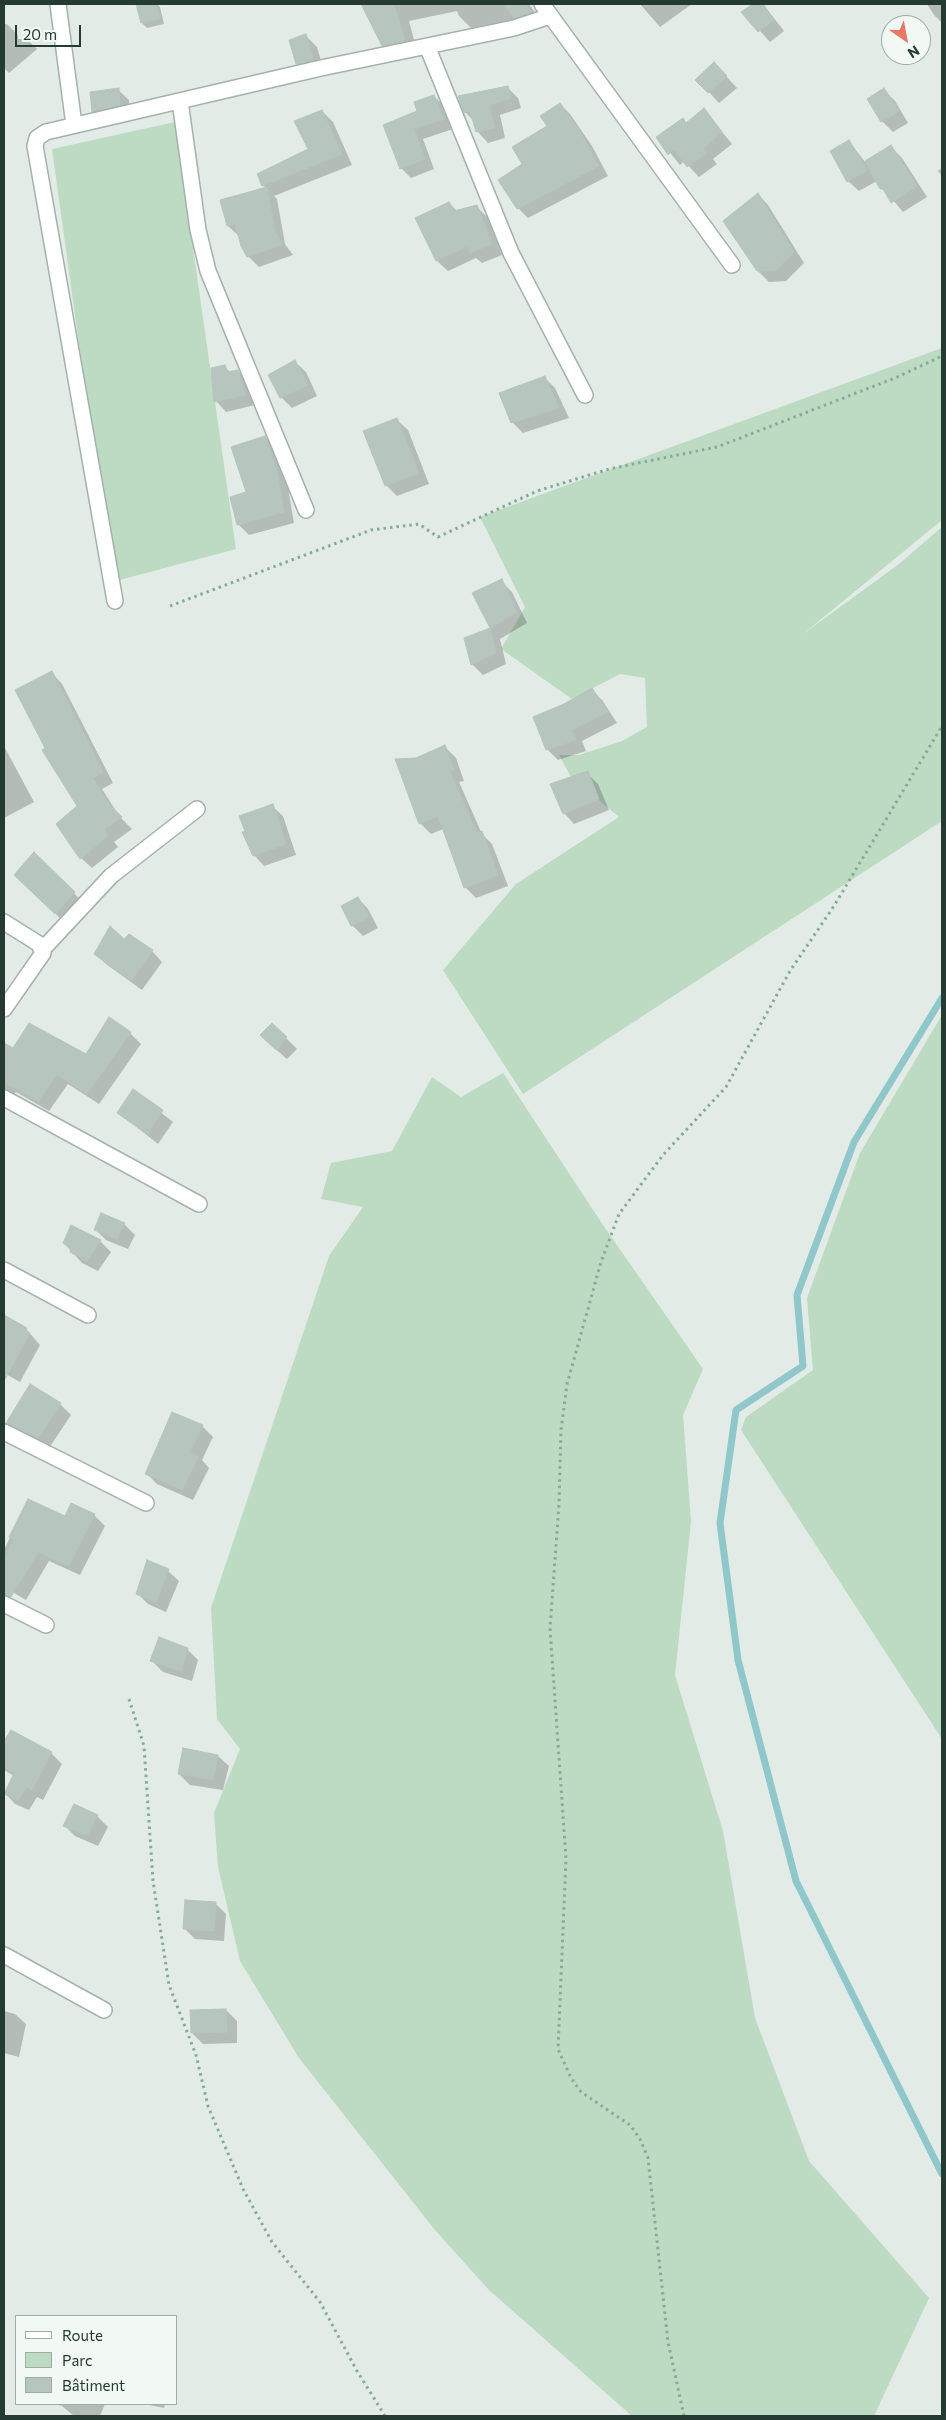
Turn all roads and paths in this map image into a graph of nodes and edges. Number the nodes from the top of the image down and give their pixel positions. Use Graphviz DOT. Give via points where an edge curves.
graph roads {
  1 [pos="58,4"];
  2 [pos="546,10"];
  3 [pos="427,46"];
  4 [pos="180,101"];
  5 [pos="74,125"];
  6 [pos="732,265"];
  7 [pos="942,356"];
  8 [pos="585,394"];
  9 [pos="306,510"];
  10 [pos="116,601"];
  11 [pos="170,606"];
  12 [pos="942,726"];
  13 [pos="197,808"];
  14 [pos="4,922"];
  15 [pos="42,950"];
  16 [pos="4,1009"];
  17 [pos="4,1098"];
  18 [pos="200,1204"];
  19 [pos="4,1270"];
  20 [pos="88,1315"];
  21 [pos="4,1432"];
  22 [pos="146,1503"];
  23 [pos="4,1604"];
  24 [pos="46,1625"];
  25 [pos="129,1699"];
  26 [pos="4,1955"];
  27 [pos="104,2010"];
  28 [pos="385,2416"];
  29 [pos="684,2416"];
  1 -- 5 [label="street"];
  2 -- 3 [label="street" via="514,28"];
  2 -- 6 [label="street"];
  3 -- 4 [label="street"];
  3 -- 8 [label="street" via="512,253"];
  4 -- 5 [label="street"];
  4 -- 9 [label="street" via="198,230 208,270"];
  5 -- 10 [label="street" via="46,132 37,138 35,146"];
  7 -- 11 [label="path" via="717,447 609,469 537,491 438,536 419,524 371,530"];
  12 -- 29 [label="path" via="834,906 790,971 726,1087 663,1155 619,1214 601,1262 567,1384 561,1430 550,1628 566,1859 558,2049 571,2078 582,2092 630,2125 648,2158 668,2342"];
  13 -- 15 [label="street" via="111,876"];
  14 -- 15 [label="street" via="39,944"];
  15 -- 16 [label="street" via="42,956"];
  17 -- 18 [label="street"];
  19 -- 20 [label="street"];
  21 -- 22 [label="street"];
  23 -- 24 [label="street"];
  25 -- 28 [label="path" via="144,1746 153,1881 169,1985 196,2054 208,2106 244,2189 272,2242 320,2302"];
  26 -- 27 [label="street"];
}
